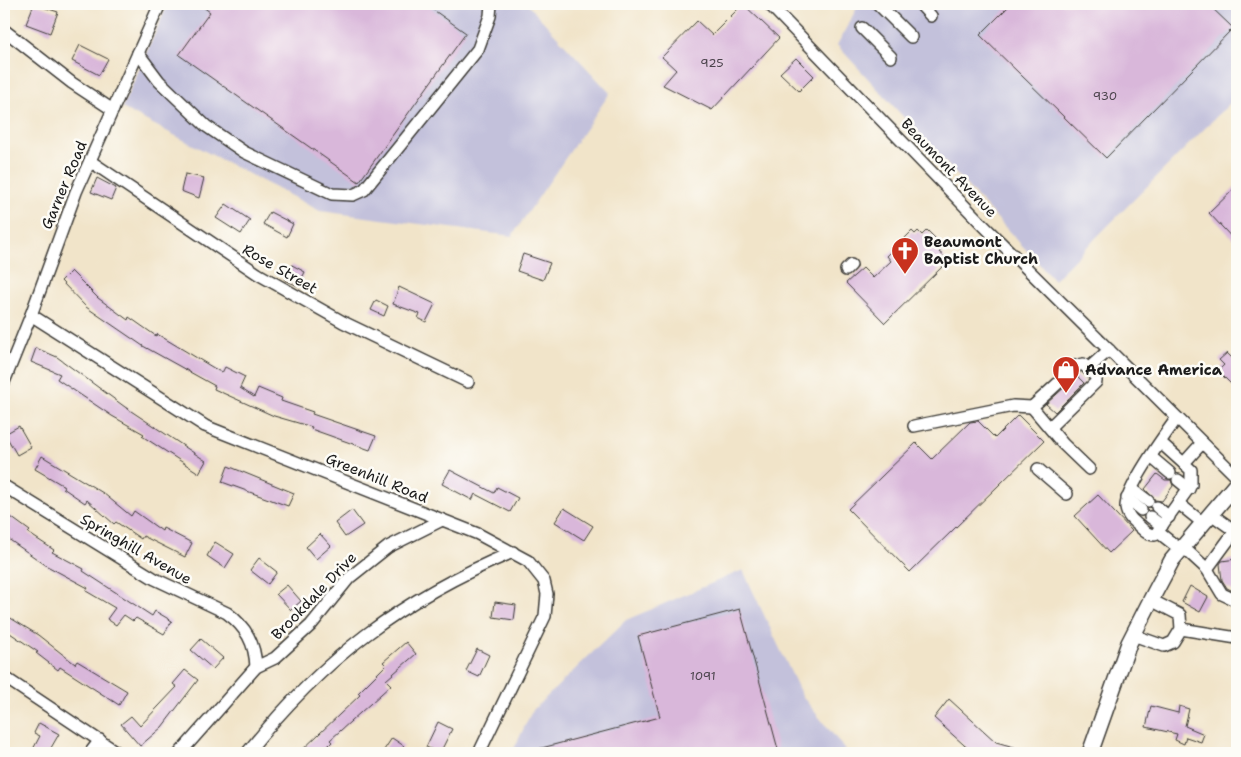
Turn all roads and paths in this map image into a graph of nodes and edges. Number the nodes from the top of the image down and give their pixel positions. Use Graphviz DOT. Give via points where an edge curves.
graph roads {
  1 [pos="160,4"];
  2 [pos="491,4"];
  3 [pos="769,4"];
  4 [pos="878,4"];
  5 [pos="920,4"];
  6 [pos="931,16"];
  7 [pos="862,28"];
  8 [pos="4,30"];
  9 [pos="911,37"];
  10 [pos="138,53"];
  11 [pos="891,57"];
  12 [pos="113,110"];
  13 [pos="90,161"];
  14 [pos="31,315"];
  15 [pos="1109,350"];
  16 [pos="1089,368"];
  17 [pos="4,382"];
  18 [pos="468,382"];
  19 [pos="1032,407"];
  20 [pos="1177,418"];
  21 [pos="914,426"];
  22 [pos="1050,427"];
  23 [pos="1160,442"];
  24 [pos="1202,443"];
  25 [pos="1151,457"];
  26 [pos="1184,463"];
  27 [pos="1038,469"];
  28 [pos="1089,469"];
  29 [pos="1237,478"];
  30 [pos="1237,483"];
  31 [pos="4,486"];
  32 [pos="1189,489"];
  33 [pos="1129,493"];
  34 [pos="1067,494"];
  35 [pos="1178,503"];
  36 [pos="1207,518"];
  37 [pos="442,520"];
  38 [pos="1163,525"];
  39 [pos="1236,532"];
  40 [pos="1182,549"];
  41 [pos="513,552"];
  42 [pos="1207,569"];
  43 [pos="1151,600"];
  44 [pos="1237,601"];
  45 [pos="1181,629"];
  46 [pos="1133,635"];
  47 [pos="1237,638"];
  48 [pos="256,667"];
  49 [pos="4,677"];
  50 [pos="100,740"];
  51 [pos="90,753"];
  52 [pos="118,753"];
  53 [pos="180,753"];
  54 [pos="247,753"];
  55 [pos="479,753"];
  56 [pos="1090,753"];
  1 -- 10 [label="street, Garner Road"];
  2 -- 10 [label="street" via="478,49 364,190 353,195 332,194 244,152 199,119 158,81"];
  3 -- 15 [label="street, Beaumont Avenue"];
  4 -- 9 [label="street"];
  5 -- 6 [label="street"];
  7 -- 11 [label="street"];
  8 -- 12 [label="street"];
  10 -- 12 [label="street, Garner Road"];
  12 -- 13 [label="street, Garner Road"];
  13 -- 14 [label="street, Garner Road" via="60,232"];
  13 -- 18 [label="street, Rose Street" via="258,274 343,322"];
  14 -- 17 [label="street, Garner Road"];
  14 -- 37 [label="street, Greenhill Road" via="206,426"];
  15 -- 16 [label="street"];
  15 -- 20 [label="street, Beaumont Avenue"];
  16 -- 19 [label="street" via="1078,365"];
  16 -- 22 [label="street" via="1096,382"];
  19 -- 21 [label="street" via="1013,406"];
  19 -- 22 [label="street"];
  20 -- 23 [label="street"];
  20 -- 24 [label="street, Beaumont Avenue"];
  22 -- 28 [label="street"];
  23 -- 25 [label="street"];
  23 -- 26 [label="street"];
  24 -- 26 [label="street"];
  24 -- 29 [label="street, Beaumont Avenue"];
  25 -- 32 [label="street"];
  25 -- 33 [label="street"];
  26 -- 32 [label="street" via="1191,470"];
  27 -- 34 [label="street"];
  30 -- 36 [label="main road"];
  31 -- 48 [label="street, Springhill Avenue" via="155,580 238,620 256,654"];
  32 -- 35 [label="street"];
  33 -- 38 [label="street"];
  33 -- 38 [label="street" via="1126,508 1131,520 1150,535 1155,535"];
  35 -- 36 [label="street"];
  35 -- 38 [label="street"];
  36 -- 39 [label="street"];
  36 -- 40 [label="main road"];
  37 -- 41 [label="street, Greenhill Road"];
  37 -- 48 [label="street, Brookdale Drive" via="372,558 349,578 292,644 275,658"];
  38 -- 40 [label="street"];
  39 -- 42 [label="street"];
  40 -- 42 [label="street"];
  40 -- 43 [label="main road" via="1172,560"];
  41 -- 54 [label="street" via="436,588 365,634 301,690"];
  41 -- 55 [label="street, Greenhill Road" via="538,571 548,605"];
  42 -- 44 [label="street" via="1222,594"];
  43 -- 45 [label="street" via="1180,615"];
  43 -- 46 [label="main road"];
  45 -- 46 [label="street" via="1173,642 1164,646"];
  45 -- 47 [label="street"];
  46 -- 56 [label="main road"];
  48 -- 53 [label="street, Brookdale Drive"];
  49 -- 50 [label="street"];
  50 -- 51 [label="street"];
  50 -- 52 [label="street"];
}
